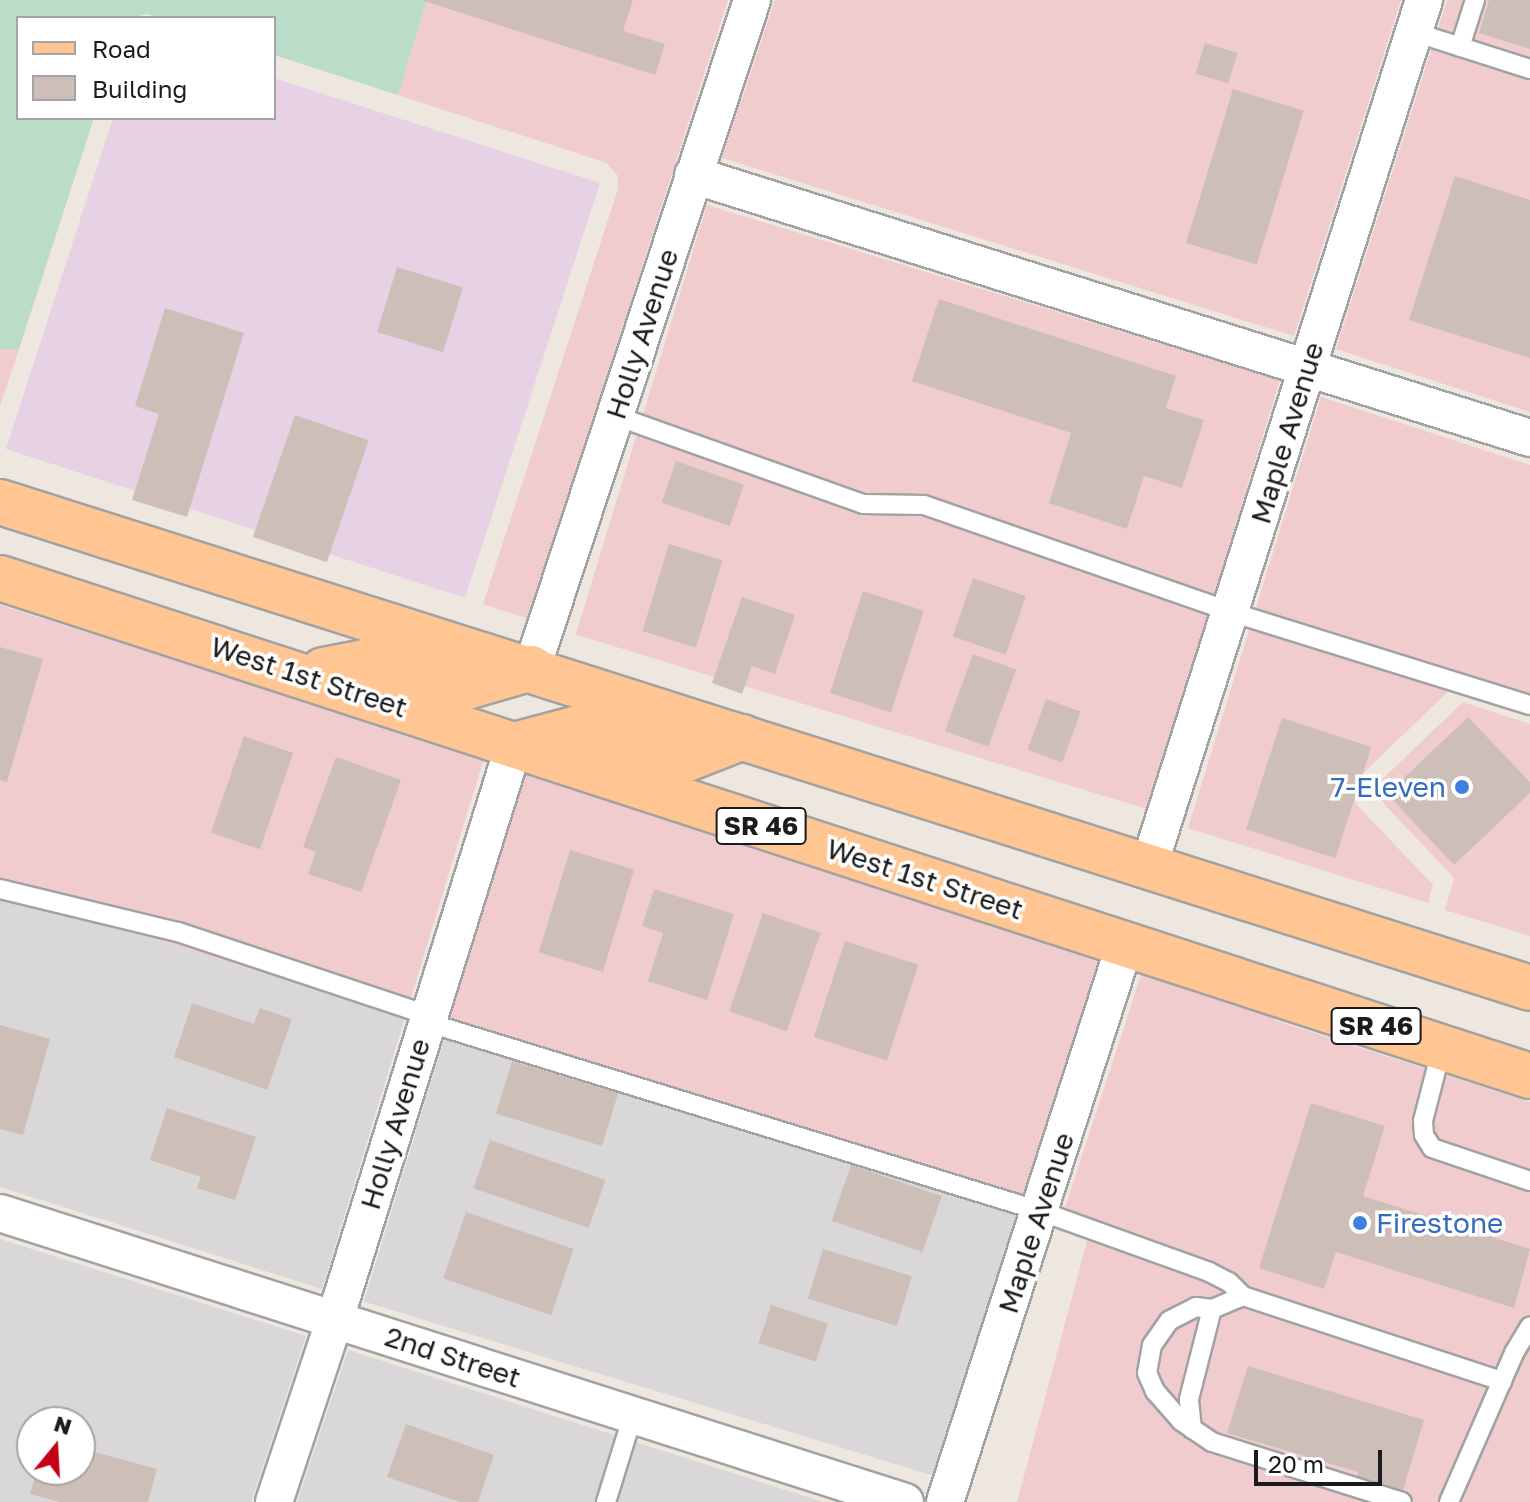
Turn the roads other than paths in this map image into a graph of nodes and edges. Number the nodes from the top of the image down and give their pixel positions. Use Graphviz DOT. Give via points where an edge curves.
graph roads {
  1 [pos="752,0"];
  2 [pos="1475,0"];
  3 [pos="1419,16"];
  4 [pos="1460,47"];
  5 [pos="1530,69"];
  6 [pos="693,175"];
  7 [pos="1307,366"];
  8 [pos="616,416"];
  9 [pos="1530,438"];
  10 [pos="0,502"];
  11 [pos="0,578"];
  12 [pos="1231,612"];
  13 [pos="532,668"];
  14 [pos="301,674"];
  15 [pos="1530,705"];
  16 [pos="743,737"];
  17 [pos="514,745"];
  18 [pos="1149,866"];
  19 [pos="0,889"];
  20 [pos="1125,944"];
  21 [pos="1530,988"];
  22 [pos="427,1018"];
  23 [pos="1442,1047"];
  24 [pos="1530,1076"];
  25 [pos="1530,1181"];
  26 [pos="1040,1211"];
  27 [pos="0,1213"];
  28 [pos="1243,1296"];
  29 [pos="1212,1309"];
  30 [pos="335,1319"];
  31 [pos="1530,1326"];
  32 [pos="1502,1381"];
  33 [pos="633,1415"];
  34 [pos="1192,1429"];
  35 [pos="274,1502"];
  36 [pos="606,1502"];
  37 [pos="905,1502"];
  38 [pos="945,1502"];
  39 [pos="1402,1502"];
  40 [pos="1449,1502"];
  1 -- 6 [label="street, Holly Avenue"];
  2 -- 4 [label="lane"];
  3 -- 4 [label="lane"];
  3 -- 7 [label="street, Maple Avenue"];
  4 -- 5 [label="lane"];
  6 -- 7 [label="street"];
  6 -- 8 [label="street, Holly Avenue"];
  7 -- 9 [label="street"];
  7 -- 12 [label="street, Maple Avenue"];
  8 -- 12 [label="lane" via="863,504 924,505"];
  8 -- 13 [label="street, Holly Avenue"];
  10 -- 13 [label="main road"];
  11 -- 14 [label="main road, West 1st Street / SR 46"];
  12 -- 15 [label="lane"];
  12 -- 18 [label="street, Maple Avenue"];
  13 -- 14 [label="main road" via="453,691 364,662"];
  13 -- 16 [label="main road"];
  14 -- 17 [label="main road, West 1st Street / SR 46"];
  16 -- 17 [label="main road" via="687,759 582,727"];
  16 -- 18 [label="main road"];
  17 -- 20 [label="main road, West 1st Street / SR 46"];
  17 -- 22 [label="street, Holly Avenue"];
  18 -- 21 [label="main road"];
  19 -- 22 [label="lane" via="178,932"];
  20 -- 23 [label="main road, West 1st Street / SR 46"];
  20 -- 26 [label="street, Maple Avenue"];
  22 -- 26 [label="lane"];
  22 -- 30 [label="street, Holly Avenue"];
  23 -- 24 [label="main road, West 1st Street / SR 46"];
  23 -- 25 [label="lane" via="1423,1121 1432,1148"];
  26 -- 28 [label="lane" via="1209,1272"];
  26 -- 38 [label="street, Maple Avenue"];
  27 -- 30 [label="street, 2nd Street"];
  28 -- 29 [label="lane"];
  28 -- 32 [label="lane"];
  29 -- 34 [label="lane" via="1189,1399"];
  29 -- 34 [label="lane" via="1196,1307 1169,1321 1152,1345 1147,1373 1155,1391"];
  30 -- 33 [label="street, 2nd Street"];
  30 -- 35 [label="street, Holly Avenue"];
  31 -- 32 [label="lane"];
  32 -- 40 [label="lane"];
  33 -- 36 [label="lane"];
  33 -- 37 [label="street, 2nd Street"];
  34 -- 39 [label="lane" via="1212,1442"];
}
